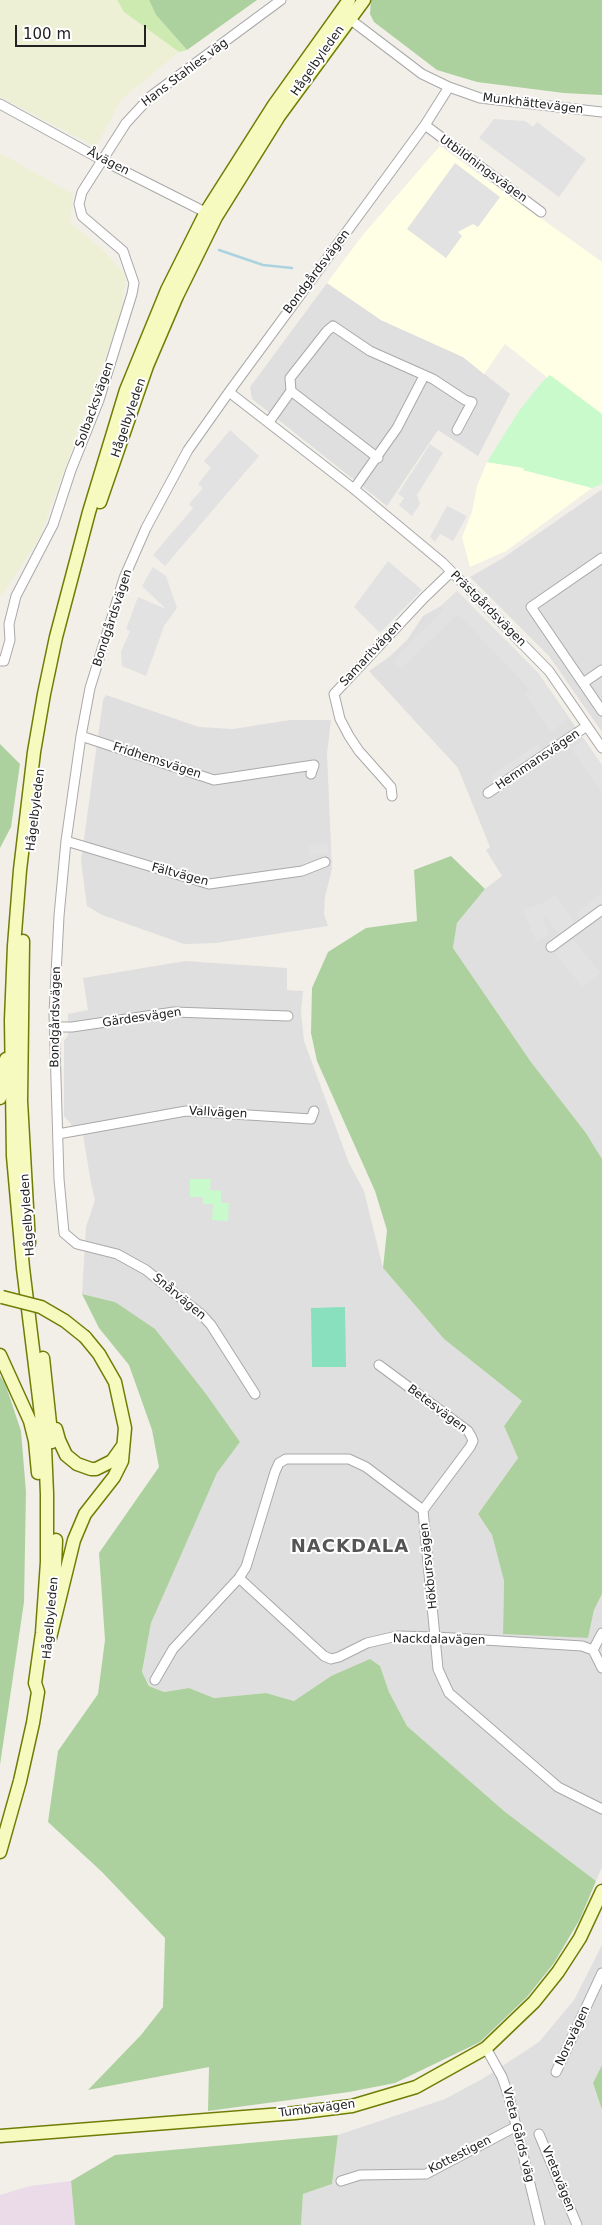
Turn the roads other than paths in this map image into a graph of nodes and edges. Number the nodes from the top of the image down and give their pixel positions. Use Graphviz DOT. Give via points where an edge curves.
graph roads {
  1 [pos="281,0"];
  2 [pos="350,0"];
  3 [pos="364,0"];
  4 [pos="344,15"];
  5 [pos="449,87"];
  6 [pos="0,104"];
  7 [pos="602,112"];
  8 [pos="425,125"];
  9 [pos="102,160"];
  10 [pos="541,212"];
  11 [pos="211,215"];
  12 [pos="424,376"];
  13 [pos="291,391"];
  14 [pos="229,392"];
  15 [pos="269,422"];
  16 [pos="457,430"];
  17 [pos="378,458"];
  18 [pos="354,489"];
  19 [pos="602,558"];
  20 [pos="451,572"];
  21 [pos="0,661"];
  22 [pos="602,670"];
  23 [pos="583,683"];
  24 [pos="602,711"];
  25 [pos="587,726"];
  26 [pos="81,736"];
  27 [pos="602,748"];
  28 [pos="311,774"];
  29 [pos="488,793"];
  30 [pos="392,796"];
  31 [pos="66,841"];
  32 [pos="325,862"];
  33 [pos="602,910"];
  34 [pos="551,947"];
  35 [pos="288,1016"];
  36 [pos="11,1020"];
  37 [pos="56,1027"];
  38 [pos="0,1098"];
  39 [pos="314,1111"];
  40 [pos="58,1134"];
  41 [pos="71,1241"];
  42 [pos="1,1297"];
  43 [pos="0,1356"];
  44 [pos="379,1365"];
  45 [pos="46,1380"];
  46 [pos="255,1394"];
  47 [pos="124,1440"];
  48 [pos="423,1510"];
  49 [pos="239,1578"];
  50 [pos="602,1633"];
  51 [pos="46,1634"];
  52 [pos="436,1638"];
  53 [pos="593,1650"];
  54 [pos="602,1668"];
  55 [pos="155,1680"];
  56 [pos="602,1809"];
  57 [pos="0,1852"];
  58 [pos="602,1891"];
  59 [pos="602,1973"];
  60 [pos="486,2048"];
  61 [pos="556,2072"];
  62 [pos="517,2126"];
  63 [pos="539,2134"];
  64 [pos="0,2136"];
  65 [pos="341,2182"];
  66 [pos="540,2225"];
  67 [pos="577,2225"];
  1 -- 9 [label="street, Hans Stahles väg" via="150,96 126,123"];
  2 -- 4 [label="main road, Hågelbyleden"];
  3 -- 4 [label="main road, Hågelbyleden"];
  4 -- 5 [label="street, Munkhättevägen" via="422,74"];
  4 -- 11 [label="main road, Hågelbyleden" via="274,105"];
  5 -- 7 [label="street, Munkhättevägen" via="480,98"];
  5 -- 8 [label="street, Bondgårdsvägen"];
  6 -- 9 [label="street, Åvägen"];
  8 -- 10 [label="street, Utbildningsvägen"];
  8 -- 14 [label="street, Bondgårdsvägen"];
  9 -- 11 [label="street, Åvägen"];
  9 -- 21 [label="street, Solbacksvägen" via="82,192 79,204 82,216 123,251 134,283 132,294 99,400 53,525 16,596 8,624 10,640 4,661"];
  11 -- 36 [label="main road, Hågelbyleden" via="168,290 126,390 88,512 56,637 34,752 20,870"];
  11 -- 45 [label="main road, Hågelbyleden" via="147,366 96,514 63,638 43,755 22,945 21,1101 28,1234"];
  12 -- 13 [label="street" via="370,352 333,326 290,378"];
  12 -- 16 [label="street" via="472,402"];
  12 -- 17 [label="street"];
  13 -- 15 [label="street"];
  13 -- 17 [label="street"];
  14 -- 15 [label="street, Prästgårdsvägen"];
  14 -- 26 [label="street, Bondgårdsvägen" via="188,450 146,528 124,578 90,688"];
  15 -- 18 [label="street, Prästgårdsvägen"];
  17 -- 18 [label="street"];
  18 -- 20 [label="street, Prästgårdsvägen"];
  19 -- 23 [label="street" via="531,607"];
  20 -- 25 [label="street, Prästgårdsvägen" via="549,671"];
  20 -- 30 [label="street, Samaritvägen" via="334,694 340,719 349,736 391,787"];
  22 -- 23 [label="street"];
  23 -- 24 [label="street"];
  25 -- 27 [label="street, Prästgårdsvägen"];
  25 -- 29 [label="street, Hemmansvägen"];
  26 -- 28 [label="street, Fridhemsvägen" via="214,780 314,765"];
  26 -- 31 [label="street, Bondgårdsvägen"];
  31 -- 32 [label="street, Fältvägen" via="209,884 302,872"];
  31 -- 37 [label="street, Bondgårdsvägen" via="59,916"];
  33 -- 34 [label="street"];
  35 -- 37 [label="street, Gärdesvägen" via="174,1012 72,1028"];
  36 -- 38 [label="main road"];
  36 -- 51 [label="main road, Hågelbyleden" via="13,1156 45,1457 48,1537"];
  37 -- 40 [label="street, Bondgårdsvägen"];
  39 -- 40 [label="street, Vallvägen" via="311,1119 186,1111"];
  40 -- 41 [label="street, Bondgårdsvägen" via="64,1233"];
  41 -- 46 [label="street, Snårvägen" via="127,1259 146,1270 202,1315"];
  42 -- 47 [label="main road, bridge" via="41,1307 65,1320 85,1337 99,1354 114,1382 123,1417"];
  43 -- 51 [label="main road" via="21,1400 35,1441 41,1497"];
  44 -- 48 [label="street, Betesvägen" via="468,1432 473,1441"];
  45 -- 47 [label="main road" via="59,1440 73,1462 90,1469 106,1465 117,1456"];
  45 -- 51 [label="main road, Hågelbyleden" via="54,1459 56,1549"];
  47 -- 51 [label="main road" via="122,1461 114,1477 88,1509 74,1540"];
  48 -- 49 [label="street, Hökbursvägen" via="349,1458 284,1460 274,1472 248,1560"];
  48 -- 52 [label="street, Hökbursvägen"];
  49 -- 52 [label="street, Nackdalavägen" via="331,1659 367,1643 397,1636"];
  49 -- 55 [label="street, Hökbursvägen" via="173,1649"];
  50 -- 53 [label="street"];
  51 -- 57 [label="main road, Hågelbyleden" via="20,1781"];
  52 -- 53 [label="street, Nackdalavägen" via="582,1646"];
  52 -- 56 [label="street, Hökbursvägen" via="438,1669 449,1693 558,1787"];
  53 -- 54 [label="street"];
  58 -- 60 [label="main road, Tumbavägen" via="580,1938 558,1972 534,2002"];
  59 -- 61 [label="street, Norsvägen"];
  60 -- 62 [label="street, Vreta Gårds väg" via="502,2077"];
  60 -- 64 [label="main road, Tumbavägen" via="416,2087 352,2106"];
  62 -- 65 [label="street, Kottestigen" via="426,2174 360,2175"];
  62 -- 66 [label="street, Vreta Gårds väg"];
  63 -- 67 [label="street, Vretavägen"];
}
